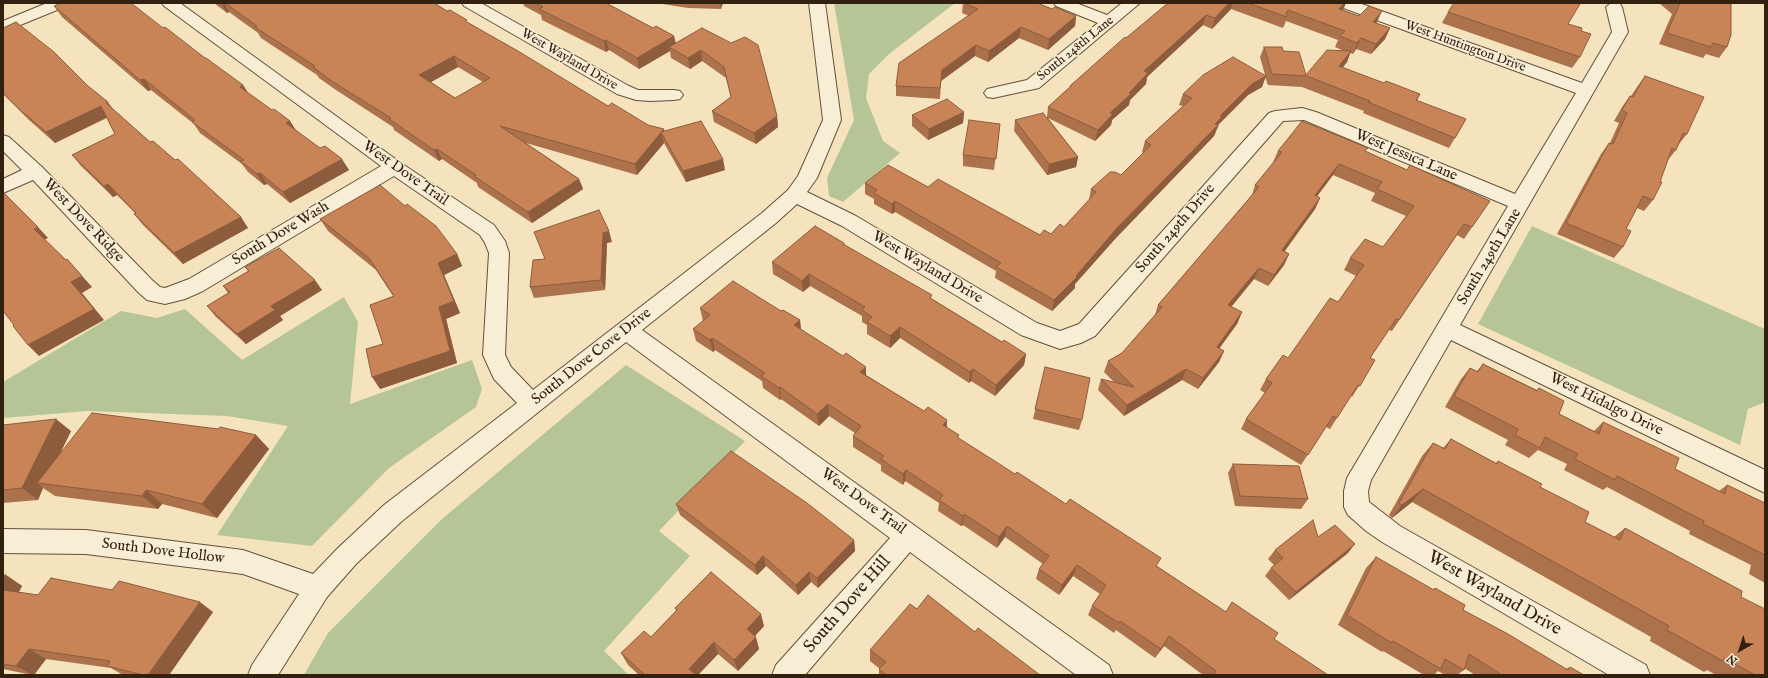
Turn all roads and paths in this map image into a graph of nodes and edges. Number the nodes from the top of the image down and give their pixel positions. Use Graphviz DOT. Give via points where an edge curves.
graph roads {
  1 [pos="61,3"];
  2 [pos="170,3"];
  3 [pos="498,3"];
  4 [pos="817,3"];
  5 [pos="1062,3"];
  6 [pos="1132,3"];
  7 [pos="1344,3"];
  8 [pos="476,7"];
  9 [pos="1614,7"];
  10 [pos="1380,9"];
  11 [pos="1109,22"];
  12 [pos="3,27"];
  13 [pos="1585,90"];
  14 [pos="993,93"];
  15 [pos="674,95"];
  16 [pos="1290,114"];
  17 [pos="3,141"];
  18 [pos="394,167"];
  19 [pos="35,171"];
  20 [pos="3,187"];
  21 [pos="795,195"];
  22 [pos="1521,204"];
  23 [pos="165,296"];
  24 [pos="1447,328"];
  25 [pos="626,330"];
  26 [pos="1060,340"];
  27 [pos="532,403"];
  28 [pos="1765,482"];
  29 [pos="1358,507"];
  30 [pos="909,535"];
  31 [pos="3,541"];
  32 [pos="318,588"];
  33 [pos="262,675"];
  34 [pos="786,675"];
  35 [pos="1099,675"];
  36 [pos="1636,675"];
  1 -- 12 [label="street"];
  2 -- 18 [label="street, West Dove Trail"];
  3 -- 8 [label="street"];
  4 -- 21 [label="street, South Dove Cove Drive" via="832,120 807,178"];
  5 -- 11 [label="street"];
  6 -- 11 [label="street, South 248th Lane"];
  7 -- 10 [label="street, West Huntington Drive"];
  8 -- 15 [label="street, West Wayland Drive" via="623,90 636,95"];
  9 -- 13 [label="street, South 249th Lane" via="1620,32"];
  10 -- 13 [label="street, West Huntington Drive"];
  11 -- 14 [label="street, South 248th Lane" via="1033,84"];
  13 -- 22 [label="street, South 249th Lane"];
  16 -- 22 [label="street, West Jessica Lane" via="1310,116"];
  16 -- 26 [label="street, South 249th Drive" via="1275,117 1087,330 1074,337"];
  17 -- 19 [label="street, West Dove Ridge"];
  18 -- 23 [label="street, South Dove Wash" via="196,285"];
  18 -- 27 [label="street, West Dove Trail" via="487,230 495,241 499,253 494,356 502,373"];
  19 -- 20 [label="street"];
  19 -- 23 [label="street, West Dove Ridge" via="145,286 154,294"];
  21 -- 25 [label="street, South Dove Cove Drive"];
  21 -- 26 [label="street, West Wayland Drive" via="849,221 1029,329"];
  22 -- 24 [label="street, South 249th Lane"];
  24 -- 28 [label="street, West Hidalgo Drive"];
  24 -- 29 [label="street, South 249th Lane" via="1359,478 1356,491"];
  25 -- 27 [label="street, South Dove Cove Drive"];
  25 -- 30 [label="street, West Dove Trail"];
  27 -- 32 [label="street, South Dove Cove Drive" via="393,514 347,556"];
  29 -- 36 [label="street, West Wayland Drive" via="1391,534"];
  30 -- 34 [label="street, South Dove Hill"];
  30 -- 35 [label="street, West Dove Trail"];
  31 -- 32 [label="street, South Dove Hollow" via="86,542 243,562"];
  32 -- 33 [label="street, South Dove Cove Drive"];
}
